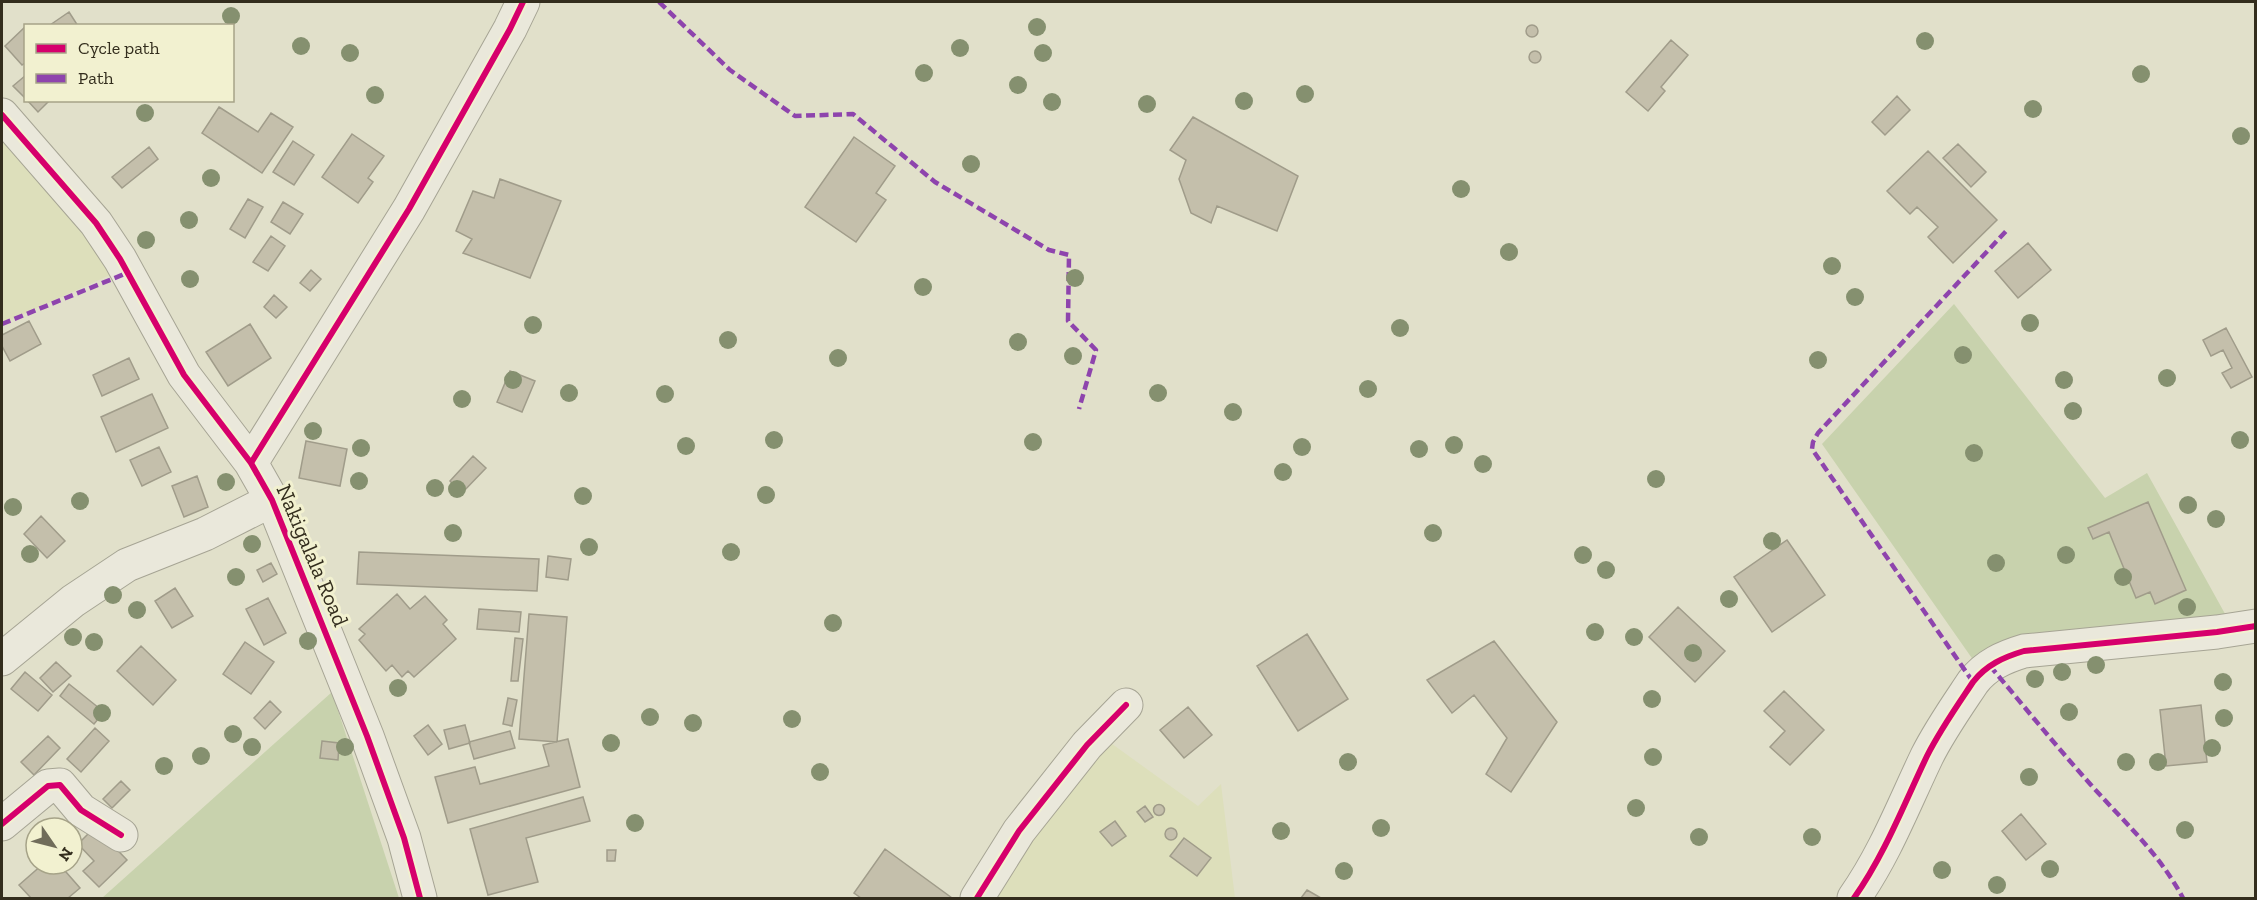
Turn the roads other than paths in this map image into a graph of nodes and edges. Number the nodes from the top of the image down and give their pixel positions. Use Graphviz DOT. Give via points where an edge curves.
graph roads {
  1 [pos="523,2"];
  2 [pos="2,115"];
  3 [pos="251,463"];
  4 [pos="272,500"];
  5 [pos="2256,626"];
  6 [pos="2,658"];
  7 [pos="1126,705"];
  8 [pos="2,824"];
  9 [pos="121,835"];
  10 [pos="420,898"];
  11 [pos="977,898"];
  12 [pos="1854,898"];
  1 -- 3 [label="street" via="409,209"];
  2 -- 3 [label="street, Nakigalala Road" via="96,223 184,375"];
  3 -- 4 [label="street, Nakigalala Road"];
  4 -- 6 [label="street" via="205,534 127,565 73,601"];
  4 -- 10 [label="street, Nakigalala Road" via="367,736 404,838"];
  5 -- 12 [label="street" via="2024,651 1981,671 1928,754 1876,863"];
  7 -- 11 [label="street" via="1087,746 1019,831"];
  8 -- 9 [label="street" via="48,786 60,785 81,810"];
}
